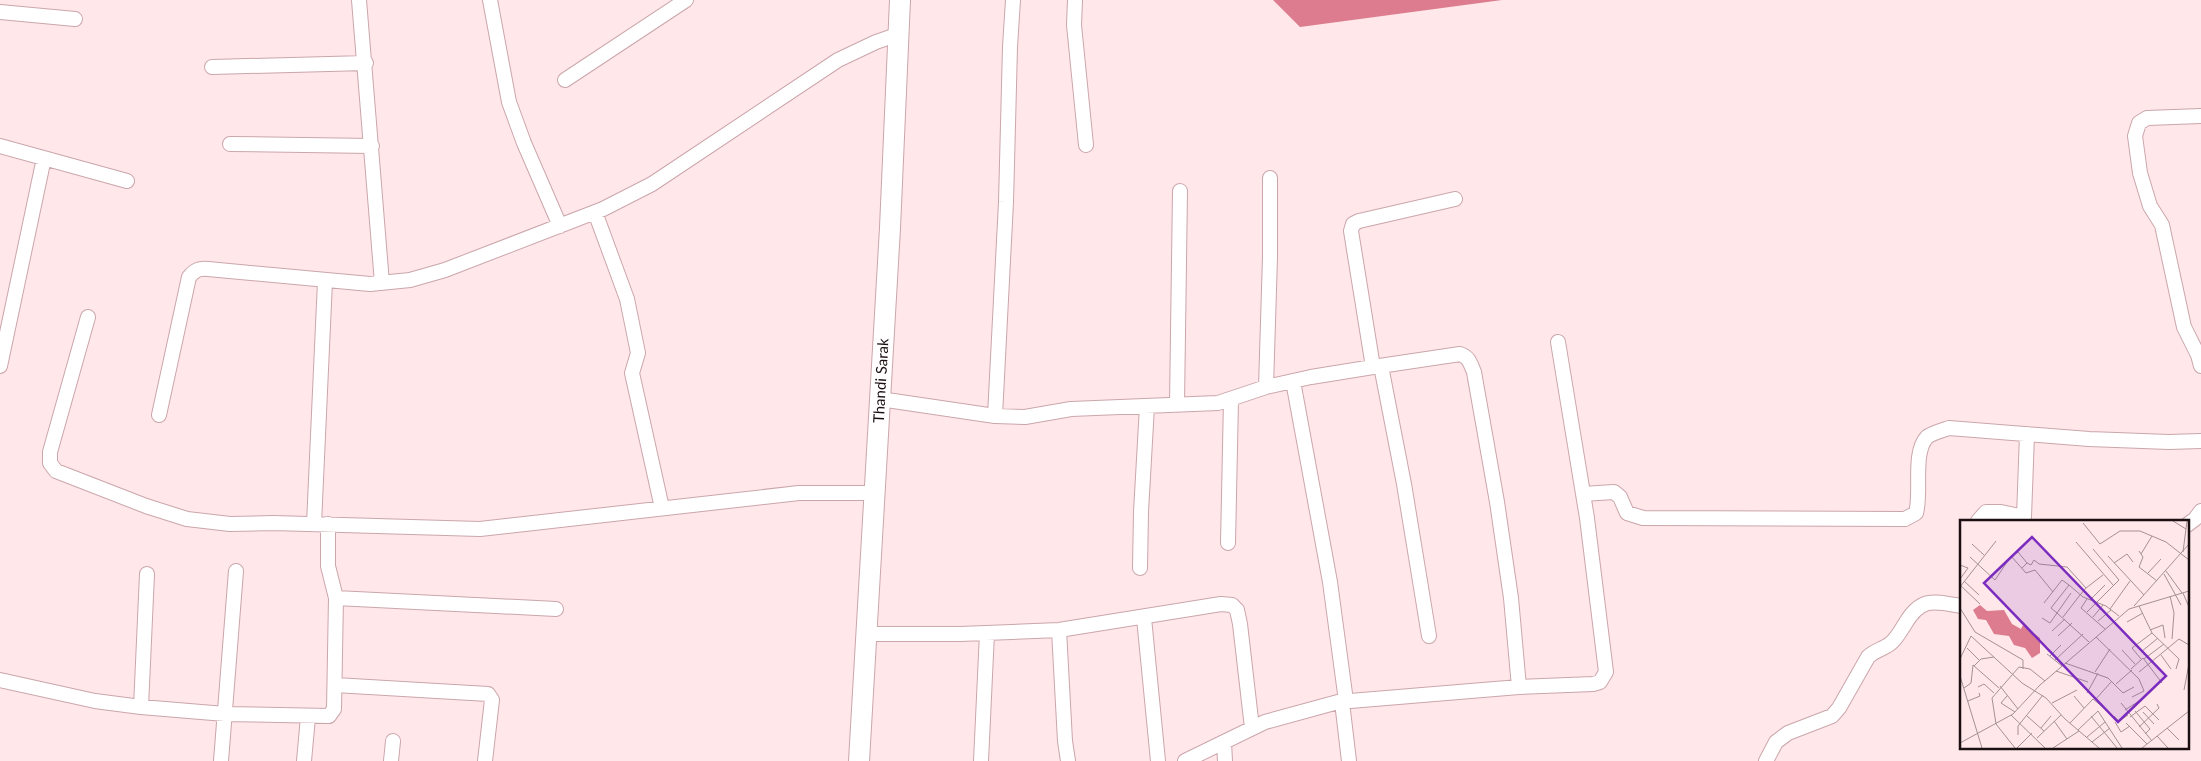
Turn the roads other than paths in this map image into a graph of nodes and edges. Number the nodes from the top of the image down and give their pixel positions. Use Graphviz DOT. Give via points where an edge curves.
graph roads {
  1 [pos="359,0"];
  2 [pos="490,0"];
  3 [pos="686,0"];
  4 [pos="900,0"];
  5 [pos="1013,0"];
  6 [pos="1075,0"];
  7 [pos="0,12"];
  8 [pos="75,19"];
  9 [pos="899,34"];
  10 [pos="366,63"];
  11 [pos="212,66"];
  12 [pos="565,80"];
  13 [pos="2201,116"];
  14 [pos="230,144"];
  15 [pos="1086,145"];
  16 [pos="0,146"];
  17 [pos="372,146"];
  18 [pos="44,158"];
  19 [pos="1270,178"];
  20 [pos="127,181"];
  21 [pos="1180,191"];
  22 [pos="1455,199"];
  23 [pos="595,212"];
  24 [pos="560,226"];
  25 [pos="325,281"];
  26 [pos="382,283"];
  27 [pos="88,317"];
  28 [pos="1558,342"];
  29 [pos="0,366"];
  30 [pos="2201,366"];
  31 [pos="1377,367"];
  32 [pos="1293,382"];
  33 [pos="1266,387"];
  34 [pos="880,399"];
  35 [pos="1231,400"];
  36 [pos="1178,404"];
  37 [pos="1148,406"];
  38 [pos="159,415"];
  39 [pos="994,416"];
  40 [pos="2027,434"];
  41 [pos="2201,441"];
  42 [pos="874,493"];
  43 [pos="1583,494"];
  44 [pos="662,508"];
  45 [pos="2201,511"];
  46 [pos="2030,519"];
  47 [pos="1979,520"];
  48 [pos="321,524"];
  49 [pos="2188,524"];
  50 [pos="1228,543"];
  51 [pos="1140,568"];
  52 [pos="236,571"];
  53 [pos="147,574"];
  54 [pos="336,598"];
  55 [pos="1960,606"];
  56 [pos="556,609"];
  57 [pos="1144,618"];
  58 [pos="1060,630"];
  59 [pos="987,633"];
  60 [pos="866,634"];
  61 [pos="1429,636"];
  62 [pos="0,680"];
  63 [pos="335,685"];
  64 [pos="1519,687"];
  65 [pos="1344,702"];
  66 [pos="140,706"];
  67 [pos="225,714"];
  68 [pos="308,717"];
  69 [pos="1252,728"];
  70 [pos="392,741"];
  71 [pos="1224,742"];
  72 [pos="221,761"];
  73 [pos="304,761"];
  74 [pos="391,761"];
  75 [pos="485,761"];
  76 [pos="859,761"];
  77 [pos="981,761"];
  78 [pos="1068,761"];
  79 [pos="1158,761"];
  80 [pos="1185,761"];
  81 [pos="1225,761"];
  82 [pos="1350,761"];
  83 [pos="1766,761"];
  1 -- 10 [label="street"];
  2 -- 24 [label="street" via="509,102"];
  3 -- 12 [label="street"];
  4 -- 9 [label="main road, Thandi Sarak"];
  5 -- 39 [label="street"];
  6 -- 15 [label="street" via="1074,25"];
  7 -- 8 [label="street"];
  9 -- 23 [label="street" via="838,60 652,184"];
  9 -- 34 [label="main road, Thandi Sarak"];
  10 -- 11 [label="street"];
  10 -- 17 [label="street"];
  13 -- 30 [label="street" via="2147,118 2139,123 2136,136 2140,173 2150,206 2162,225 2184,327"];
  14 -- 17 [label="street"];
  16 -- 18 [label="street"];
  17 -- 26 [label="street"];
  18 -- 20 [label="street"];
  18 -- 29 [label="street"];
  19 -- 33 [label="street"];
  21 -- 36 [label="street"];
  22 -- 31 [label="street" via="1353,224 1351,231"];
  23 -- 24 [label="street"];
  23 -- 44 [label="street" via="627,299 638,353 632,374"];
  24 -- 26 [label="street" via="445,270 410,280"];
  25 -- 26 [label="street"];
  25 -- 38 [label="street" via="200,268 194,271 189,277"];
  25 -- 48 [label="street"];
  27 -- 48 [label="street" via="50,452 50,463 56,471 187,519 230,524"];
  28 -- 43 [label="street"];
  31 -- 32 [label="street"];
  31 -- 61 [label="street" via="1404,484"];
  31 -- 64 [label="street" via="1460,354 1470,360 1497,502 1511,598"];
  32 -- 33 [label="street"];
  32 -- 65 [label="street" via="1330,582"];
  33 -- 35 [label="street"];
  34 -- 39 [label="street"];
  34 -- 42 [label="main road, Thandi Sarak"];
  35 -- 36 [label="street"];
  35 -- 50 [label="street"];
  36 -- 37 [label="street"];
  37 -- 39 [label="street" via="1072,409 1025,417"];
  37 -- 51 [label="street" via="1140,512"];
  40 -- 41 [label="street"];
  40 -- 43 [label="street" via="1949,428 1928,437 1920,450 1916,513 1905,519 1643,518 1627,513 1614,492"];
  40 -- 46 [label="street"];
  42 -- 44 [label="street" via="799,493"];
  42 -- 60 [label="main road, Thandi Sarak"];
  43 -- 64 [label="street" via="1606,672 1600,682 1593,684"];
  44 -- 48 [label="street" via="480,529"];
  45 -- 49 [label="street"];
  46 -- 47 [label="street" via="1986,512"];
  48 -- 54 [label="street"];
  52 -- 67 [label="street"];
  53 -- 66 [label="street"];
  54 -- 56 [label="street"];
  54 -- 63 [label="street"];
  55 -- 83 [label="street" via="1934,601 1922,604 1912,612 1892,643 1875,650 1868,657 1832,716 1788,733 1776,742"];
  57 -- 58 [label="street"];
  57 -- 69 [label="street" via="1221,604 1232,605 1237,610"];
  57 -- 79 [label="street"];
  58 -- 59 [label="street"];
  58 -- 78 [label="street"];
  59 -- 60 [label="street"];
  59 -- 77 [label="street"];
  60 -- 76 [label="main road, Thandi Sarak"];
  62 -- 66 [label="street" via="95,701"];
  63 -- 68 [label="street" via="332,713 324,717"];
  63 -- 75 [label="street" via="488,694 492,700"];
  64 -- 65 [label="street"];
  65 -- 69 [label="street" via="1306,710"];
  65 -- 82 [label="street"];
  66 -- 67 [label="street"];
  67 -- 68 [label="street"];
  67 -- 72 [label="street"];
  68 -- 73 [label="street"];
  69 -- 71 [label="street"];
  70 -- 74 [label="street"];
  71 -- 80 [label="street"];
  71 -- 81 [label="street"];
}
